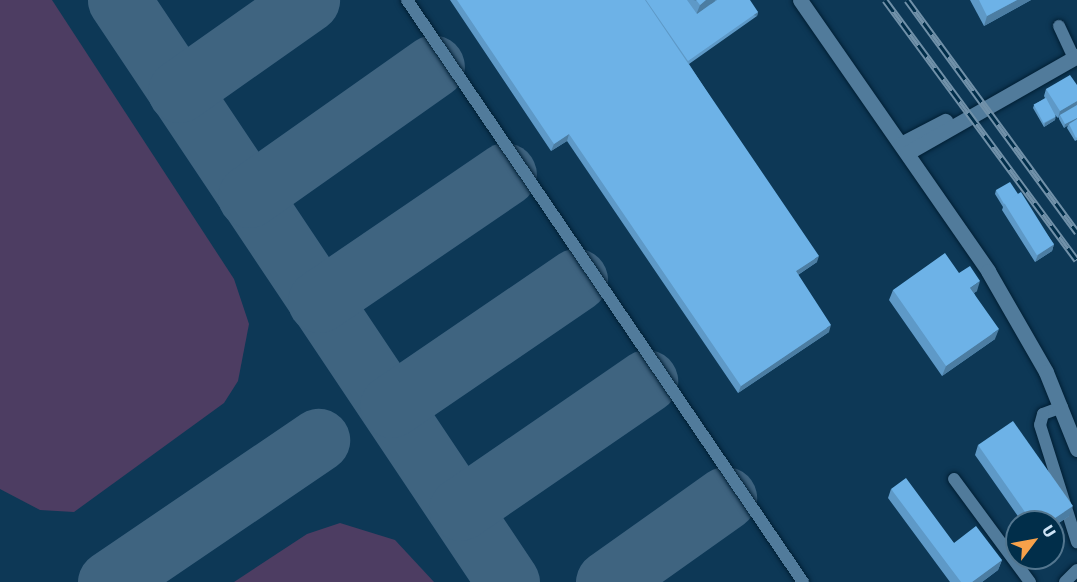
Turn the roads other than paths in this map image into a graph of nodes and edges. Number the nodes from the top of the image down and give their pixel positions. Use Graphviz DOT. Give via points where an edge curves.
graph roads {
  1 [pos="407,0"];
  2 [pos="800,0"];
  3 [pos="1059,26"];
  4 [pos="1076,57"];
  5 [pos="885,121"];
  6 [pos="937,131"];
  7 [pos="904,148"];
  8 [pos="925,179"];
  9 [pos="1062,407"];
  10 [pos="1077,448"];
  11 [pos="954,479"];
  12 [pos="1077,542"];
  13 [pos="1077,570"];
  14 [pos="803,582"];
  15 [pos="1030,582"];
  16 [pos="1065,582"];
  1 -- 14 [label="lane"];
  2 -- 5 [label="street"];
  3 -- 4 [label="lane"];
  4 -- 6 [label="street" via="1023,79"];
  5 -- 6 [label="street" via="908,130"];
  5 -- 7 [label="street"];
  6 -- 7 [label="street"];
  6 -- 8 [label="street" via="927,156"];
  7 -- 8 [label="street"];
  8 -- 9 [label="street" via="1018,321"];
  9 -- 10 [label="street"];
  9 -- 12 [label="lane" via="1043,414 1040,425"];
  11 -- 15 [label="lane"];
  13 -- 16 [label="lane"];
}
